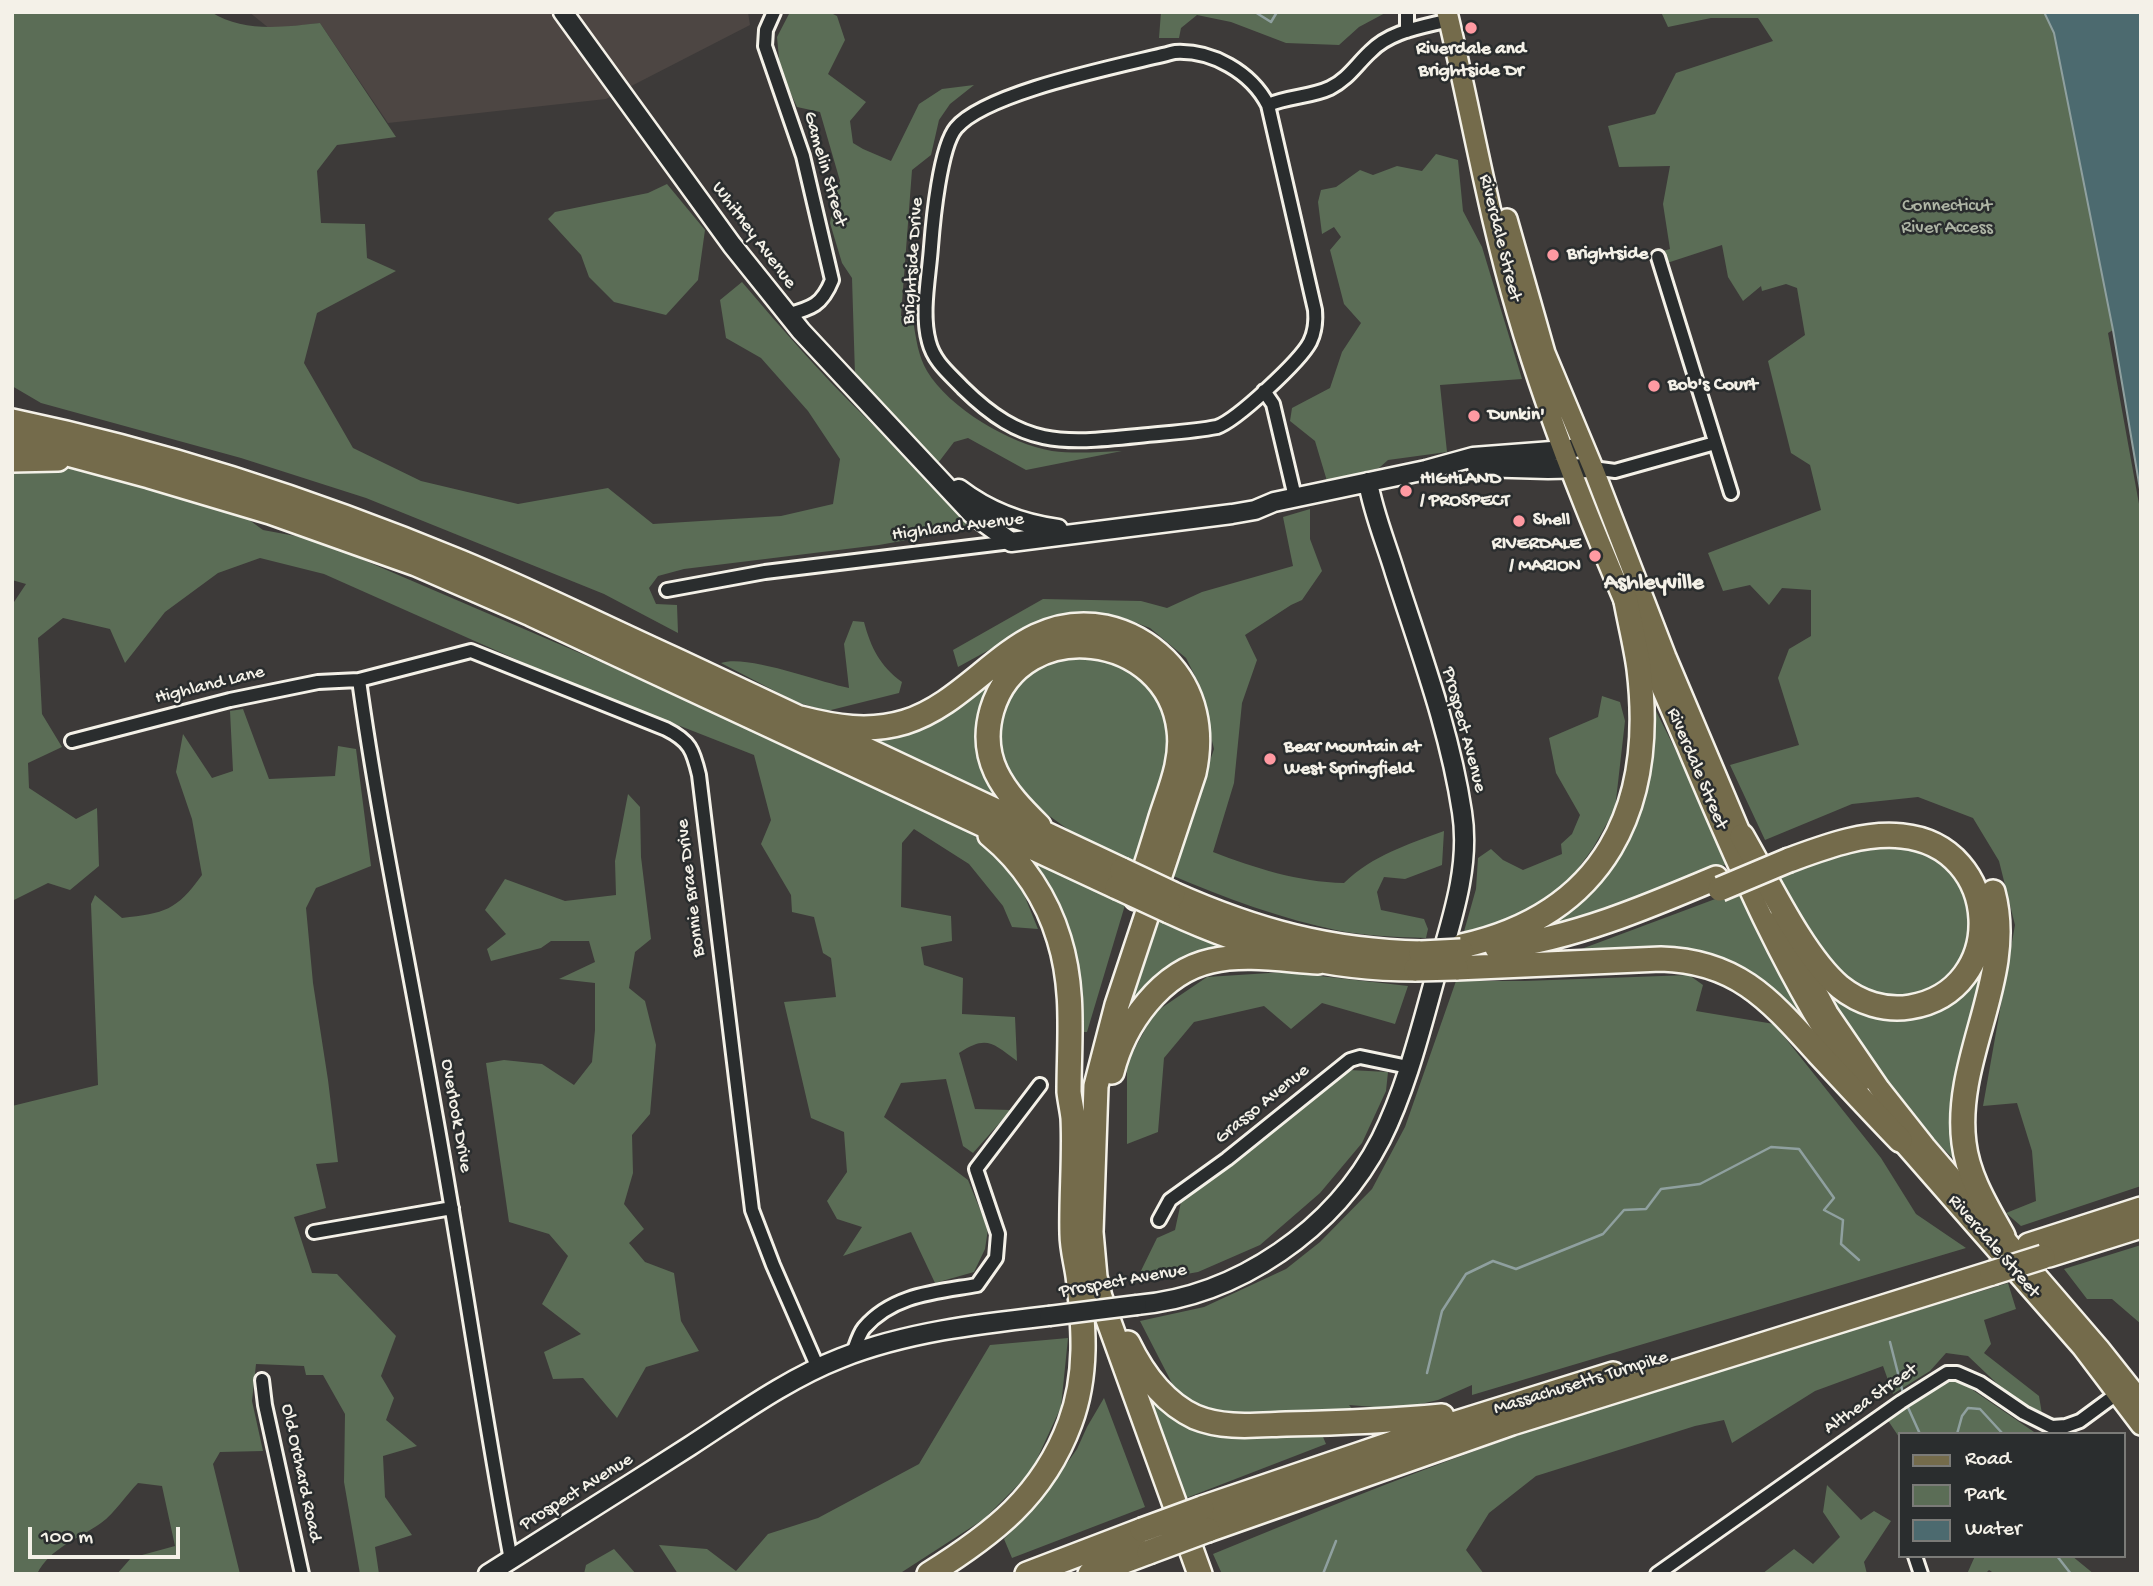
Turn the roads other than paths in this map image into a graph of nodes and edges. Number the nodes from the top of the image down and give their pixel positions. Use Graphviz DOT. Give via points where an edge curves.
graph roads {
  1 [pos="563,12"];
  2 [pos="774,12"];
  3 [pos="1407,12"];
  4 [pos="1452,15"];
  5 [pos="1407,31"];
  6 [pos="1268,105"];
  7 [pos="1658,257"];
  8 [pos="787,315"];
  9 [pos="1264,391"];
  10 [pos="12,406"];
  11 [pos="12,421"];
  12 [pos="59,431"];
  13 [pos="12,439"];
  14 [pos="1715,443"];
  15 [pos="1573,455"];
  16 [pos="87,458"];
  17 [pos="12,460"];
  18 [pos="931,468"];
  19 [pos="1593,468"];
  20 [pos="1369,487"];
  21 [pos="1731,493"];
  22 [pos="1294,497"];
  23 [pos="1255,510"];
  24 [pos="1007,517"];
  25 [pos="1085,532"];
  26 [pos="999,540"];
  27 [pos="667,590"];
  28 [pos="1626,601"];
  29 [pos="359,680"];
  30 [pos="800,719"];
  31 [pos="72,741"];
  32 [pos="968,818"];
  33 [pos="1049,835"];
  34 [pos="1742,836"];
  35 [pos="1787,855"];
  36 [pos="1120,878"];
  37 [pos="1718,883"];
  38 [pos="1171,902"];
  39 [pos="1460,955"];
  40 [pos="1424,958"];
  41 [pos="1318,962"];
  42 [pos="1486,966"];
  43 [pos="1408,1067"];
  44 [pos="1040,1085"];
  45 [pos="1084,1116"];
  46 [pos="1900,1140"];
  47 [pos="452,1208"];
  48 [pos="2141,1209"];
  49 [pos="1158,1220"];
  50 [pos="2141,1226"];
  51 [pos="314,1232"];
  52 [pos="2003,1236"];
  53 [pos="2036,1251"];
  54 [pos="1988,1266"];
  55 [pos="1087,1278"];
  56 [pos="853,1353"];
  57 [pos="818,1368"];
  58 [pos="262,1380"];
  59 [pos="2118,1393"];
  60 [pos="2141,1401"];
  61 [pos="1491,1412"];
  62 [pos="2141,1425"];
  63 [pos="1207,1526"];
  64 [pos="1150,1548"];
  65 [pos="511,1560"];
  66 [pos="302,1574"];
  67 [pos="488,1574"];
  68 [pos="929,1574"];
  69 [pos="1027,1574"];
  70 [pos="1090,1574"];
  71 [pos="1134,1574"];
  72 [pos="1190,1574"];
  73 [pos="1200,1574"];
  74 [pos="1657,1574"];
  1 -- 8 [label="street, Whitney Avenue"];
  2 -- 8 [label="street, Gamelin Street" via="765,46 803,156 832,280 812,308"];
  3 -- 5 [label="street"];
  4 -- 5 [label="street"];
  4 -- 15 [label="main road, Riverdale Street"];
  5 -- 6 [label="street" via="1375,47 1331,87"];
  6 -- 9 [label="street, Brightside Drive" via="1316,318 1306,348"];
  6 -- 9 [label="street, Brightside Drive" via="1254,84 1225,63 1197,53 1175,52 1077,76 995,103 955,129 945,155 933,226 927,309 934,357 985,410 1039,436 1074,442 1211,428 1227,422"];
  7 -- 14 [label="street"];
  8 -- 18 [label="street, Whitney Avenue"];
  9 -- 22 [label="street" via="1273,404"];
  10 -- 12 [label="highway"];
  11 -- 12 [label="highway"];
  12 -- 30 [label="highway" via="237,480 415,544 554,603"];
  13 -- 16 [label="highway"];
  14 -- 19 [label="street" via="1615,471"];
  14 -- 21 [label="street"];
  15 -- 19 [label="main road, Riverdale Street"];
  15 -- 20 [label="street, Highland Avenue"];
  15 -- 28 [label="main road, Riverdale Street"];
  16 -- 17 [label="highway"];
  16 -- 32 [label="highway" via="270,512 416,564"];
  18 -- 24 [label="street, Whitney Avenue"];
  18 -- 26 [label="street, Whitney Avenue"];
  19 -- 34 [label="main road, Riverdale Street"];
  20 -- 22 [label="street, Highland Avenue"];
  20 -- 23 [label="street, Highland Avenue" via="1274,511"];
  20 -- 43 [label="street, Prospect Avenue" via="1454,766 1463,818 1460,885"];
  22 -- 23 [label="street, Highland Avenue"];
  23 -- 25 [label="street, Highland Avenue"];
  24 -- 25 [label="street, Whitney Avenue" via="1033,526"];
  24 -- 26 [label="street"];
  25 -- 26 [label="street, Highland Avenue"];
  26 -- 27 [label="street, Highland Avenue"];
  28 -- 39 [label="highway" via="1642,712 1637,774 1619,831 1594,872 1562,904 1520,929"];
  28 -- 46 [label="main road, Riverdale Street" via="1728,842 1793,981 1839,1057"];
  29 -- 31 [label="street, Highland Lane" via="300,685"];
  29 -- 47 [label="street, Overlook Drive"];
  29 -- 57 [label="street, Bonnie Brae Drive" via="443,656 476,652 666,729 689,744 699,775 749,1198"];
  30 -- 33 [label="highway"];
  30 -- 45 [label="highway" via="860,729 907,722 939,705 1025,641 1075,626 1100,626 1129,635 1160,655 1177,674 1194,708 1198,754"];
  32 -- 36 [label="highway"];
  32 -- 45 [label="highway" via="1021,866 1056,928 1069,990 1069,1094"];
  33 -- 36 [label="highway"];
  33 -- 45 [label="highway" via="997,774 988,738 993,707 1007,680 1039,654 1078,646 1116,651 1144,666 1166,691 1177,719 1179,752 1103,1001"];
  34 -- 35 [label="highway" via="1812,955 1838,985 1860,1000 1892,1008 1926,1003 1951,989 1972,963 1982,926 1978,896 1962,867 1944,850 1919,839 1886,836"];
  34 -- 52 [label="main road, Riverdale Street" via="1795,954 1846,1042 1898,1112"];
  35 -- 37 [label="highway"];
  35 -- 52 [label="highway" via="1850,827 1917,824 1957,842 1987,877 1997,913 1997,955 1967,1085 1962,1129 1970,1171"];
  36 -- 38 [label="highway, bridge"];
  37 -- 39 [label="highway" via="1585,929"];
  37 -- 42 [label="highway" via="1571,947"];
  38 -- 40 [label="highway" via="1297,939"];
  38 -- 41 [label="highway" via="1252,945"];
  39 -- 40 [label="highway, bridge"];
  39 -- 42 [label="highway"];
  40 -- 41 [label="highway" via="1374,968"];
  41 -- 45 [label="highway" via="1219,959 1177,976 1153,996 1130,1026 1110,1085"];
  42 -- 46 [label="highway" via="1670,959 1723,971 1770,1001"];
  43 -- 49 [label="street, Grasso Avenue" via="1353,1058 1170,1200"];
  43 -- 56 [label="street, Prospect Avenue, bridge" via="1392,1113 1365,1164 1330,1208 1268,1260 1186,1295 923,1334"];
  44 -- 56 [label="street" via="976,1169 998,1234 996,1258 977,1285 914,1296 888,1308 863,1329"];
  45 -- 55 [label="highway" via="1072,1239"];
  46 -- 59 [label="main road, Riverdale Street"];
  47 -- 51 [label="street"];
  47 -- 65 [label="street, Overlook Drive"];
  48 -- 53 [label="highway, Massachusetts Turnpike"];
  50 -- 53 [label="highway, Massachusetts Turnpike"];
  52 -- 60 [label="main road, Riverdale Street"];
  53 -- 54 [label="highway, Massachusetts Turnpike, bridge"];
  54 -- 61 [label="highway, Massachusetts Turnpike"];
  54 -- 63 [label="highway, Massachusetts Turnpike"];
  55 -- 61 [label="highway" via="1149,1380 1173,1404 1206,1420 1241,1426 1393,1421"];
  55 -- 68 [label="highway" via="1081,1380 1058,1450 1016,1510"];
  55 -- 72 [label="highway" via="1091,1321"];
  55 -- 73 [label="highway" via="1123,1362"];
  56 -- 57 [label="street, Prospect Avenue"];
  57 -- 65 [label="street, Prospect Avenue"];
  58 -- 66 [label="street, Old Orchard Road"];
  59 -- 62 [label="main road, Riverdale Street"];
  59 -- 74 [label="street, Althea Street" via="2080,1421 2056,1427 2040,1422 1980,1383 1947,1373"];
  61 -- 63 [label="highway, Massachusetts Turnpike" via="1402,1440"];
  63 -- 64 [label="highway, Massachusetts Turnpike, bridge"];
  63 -- 64 [label="highway"];
  64 -- 69 [label="highway, Massachusetts Turnpike"];
  64 -- 70 [label="highway, Massachusetts Turnpike"];
  64 -- 71 [label="highway"];
  65 -- 67 [label="street, Prospect Avenue"];
}
